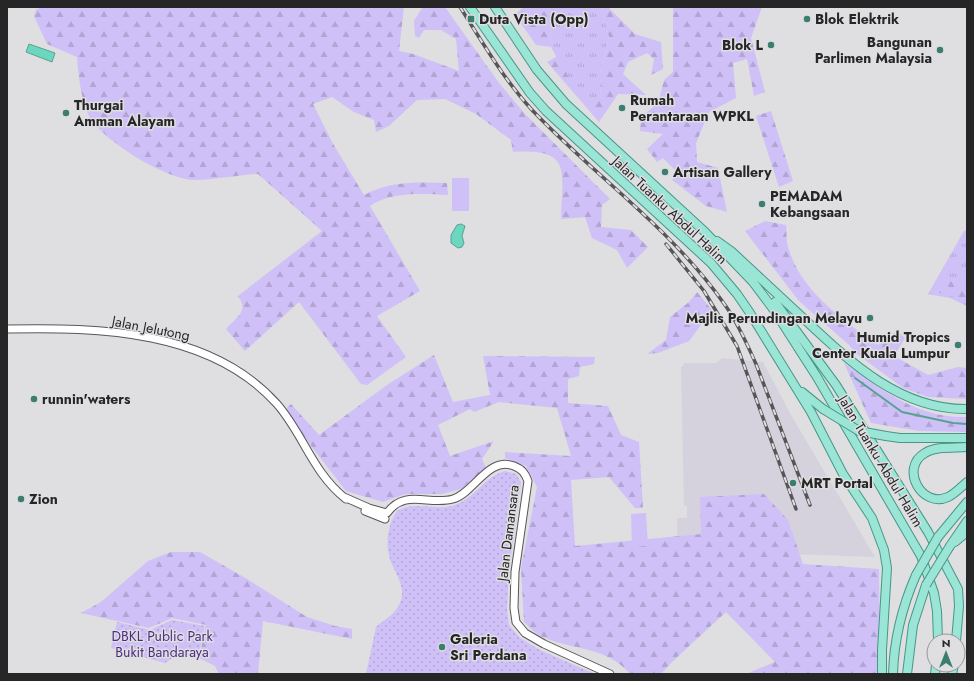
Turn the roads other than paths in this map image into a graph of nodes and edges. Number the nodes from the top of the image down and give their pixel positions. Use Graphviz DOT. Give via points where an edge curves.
graph roads {
  1 [pos="470,7"];
  2 [pos="495,7"];
  3 [pos="705,232"];
  4 [pos="753,282"];
  5 [pos="7,329"];
  6 [pos="795,386"];
  7 [pos="967,409"];
  8 [pos="967,438"];
  9 [pos="967,447"];
  10 [pos="967,482"];
  11 [pos="344,497"];
  12 [pos="967,502"];
  13 [pos="360,504"];
  14 [pos="393,506"];
  15 [pos="386,516"];
  16 [pos="967,520"];
  17 [pos="967,532"];
  18 [pos="950,546"];
  19 [pos="938,633"];
  20 [pos="957,633"];
  21 [pos="610,674"];
  22 [pos="882,674"];
  23 [pos="893,674"];
  24 [pos="907,674"];
  1 -- 6 [label="main road, Jalan Tuanku Abdul Halim" via="530,93 546,111 716,269 737,294"];
  2 -- 3 [label="main road, Jalan Tuanku Abdul Halim" via="537,70 566,104"];
  3 -- 4 [label="main road, Jalan Tuanku Abdul Halim"];
  3 -- 7 [label="main road" via="731,251 838,350 884,384 914,400 938,407"];
  4 -- 19 [label="main road, Jalan Tuanku Abdul Halim" via="796,343 921,556 934,593"];
  4 -- 20 [label="main road" via="772,299 836,385 928,532 958,589 960,606"];
  5 -- 11 [label="street, Jalan Jelutong" via="78,329 128,335 167,342 212,357 253,381 277,404 294,427 316,467 333,489"];
  6 -- 8 [label="main road, bridge" via="823,409 859,430 900,438"];
  6 -- 22 [label="main road, Jalan Tuanku Abdul Halim" via="843,474 872,518 884,550 887,568"];
  9 -- 10 [label="main road" via="936,449 924,454 915,463 914,476 917,486 923,493 939,499 952,495"];
  11 -- 13 [label="street, Jalan Jelutong"];
  11 -- 15 [label="street, Jalan Jelutong" via="358,508"];
  12 -- 23 [label="main road, bridge" via="938,537 916,574 895,640"];
  13 -- 14 [label="street"];
  13 -- 15 [label="street, Jalan Jelutong"];
  14 -- 15 [label="street"];
  14 -- 21 [label="street, Jalan Damansara" via="409,499 452,500 462,496 480,477 496,467 505,464 519,468 525,473 528,481 515,572 516,622 525,633 544,644"];
  16 -- 18 [label="main road"];
  17 -- 18 [label="main road"];
  18 -- 24 [label="main road, bridge" via="926,585 913,625"];
}
